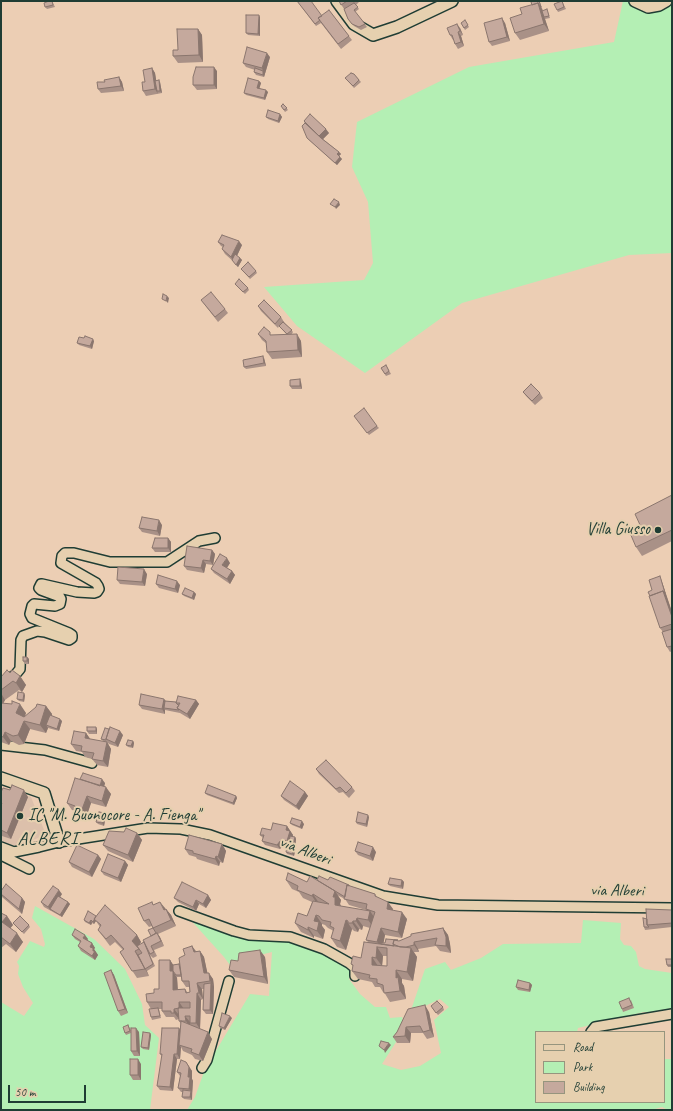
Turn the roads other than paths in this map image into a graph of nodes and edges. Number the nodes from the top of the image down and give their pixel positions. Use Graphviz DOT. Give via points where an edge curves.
graph roads {
  1 [pos="337,1"];
  2 [pos="452,1"];
  3 [pos="635,1"];
  4 [pos="666,1"];
  5 [pos="215,538"];
  6 [pos="1,685"];
  7 [pos="1,745"];
  8 [pos="92,763"];
  9 [pos="1,778"];
  10 [pos="58,842"];
  11 [pos="1,847"];
  12 [pos="1,855"];
  13 [pos="29,869"];
  14 [pos="672,908"];
  15 [pos="179,911"];
  16 [pos="355,976"];
  17 [pos="229,981"];
  18 [pos="672,1014"];
  19 [pos="592,1031"];
  20 [pos="202,1068"];
  1 -- 2 [label="street" via="354,24 373,35 397,27"];
  3 -- 4 [label="street" via="648,7"];
  5 -- 6 [label="street" via="200,541 167,562 110,562 65,553 62,556 62,563 96,583 99,589 94,593 77,592 40,584 41,590 60,597 60,604 34,604 30,614 32,618 69,633 72,638 69,640 45,632 23,636 20,669"];
  7 -- 8 [label="street" via="45,750"];
  9 -- 10 [label="street" via="44,793"];
  10 -- 11 [label="street, via Alberi" via="14,852"];
  10 -- 14 [label="street, via Alberi" via="148,828 181,829 210,835 383,896 438,905"];
  12 -- 13 [label="street"];
  15 -- 16 [label="street" via="234,931 290,937 324,949 355,968"];
  17 -- 20 [label="street" via="207,1060"];
  18 -- 19 [label="street" via="594,1027"];
}
